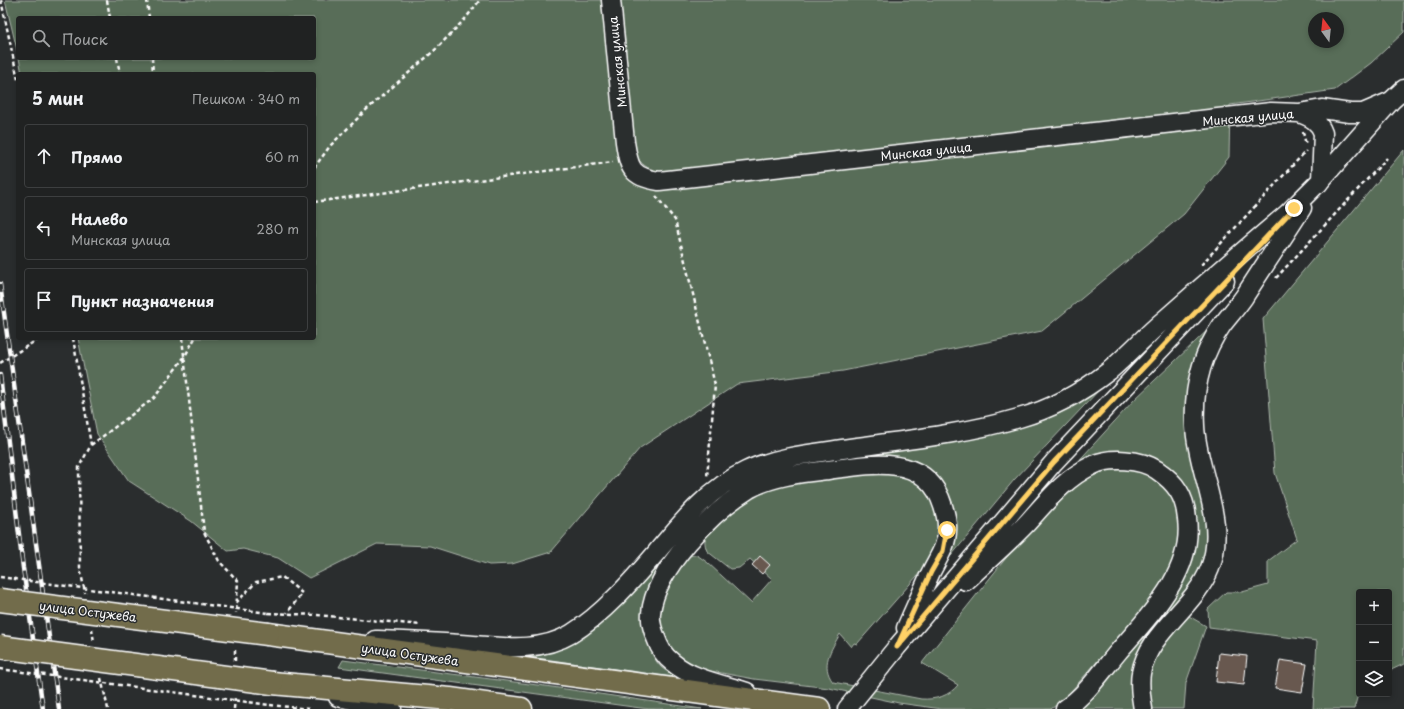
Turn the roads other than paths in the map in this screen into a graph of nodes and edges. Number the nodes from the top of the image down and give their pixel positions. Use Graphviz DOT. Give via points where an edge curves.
graph roads {
  1 [pos="611,0"];
  2 [pos="1404,89"];
  3 [pos="1391,101"];
  4 [pos="1299,112"];
  5 [pos="1321,180"];
  6 [pos="1294,208"];
  7 [pos="0,600"];
  8 [pos="268,634"];
  9 [pos="0,647"];
  10 [pos="897,647"];
  11 [pos="272,683"];
  12 [pos="795,706"];
  13 [pos="392,709"];
  14 [pos="521,709"];
  15 [pos="819,709"];
  16 [pos="847,709"];
  17 [pos="1064,709"];
  18 [pos="1144,709"];
  1 -- 4 [label="street, Минская улица" via="628,160 638,174 659,181 1271,112"];
  2 -- 3 [label="street, Минская улица"];
  3 -- 4 [label="street, Минская улица" via="1363,113 1322,109"];
  3 -- 5 [label="street, Минская улица"];
  4 -- 5 [label="street" via="1317,121 1321,127"];
  5 -- 6 [label="street, Минская улица"];
  5 -- 18 [label="street" via="1242,300 1221,326 1201,367 1197,385 1195,427 1216,531 1214,552 1201,587 1149,650 1141,674 1140,694"];
  6 -- 8 [label="street" via="1153,329 1110,370 1052,407 981,428 768,462 729,480 696,507 633,580 592,619 558,640 540,645 506,648"];
  6 -- 10 [label="street, Минская улица" via="1054,462"];
  7 -- 8 [label="main road, улица Остужева, bridge"];
  8 -- 12 [label="main road, улица Остужева"];
  9 -- 11 [label="main road, bridge"];
  10 -- 12 [label="street" via="943,551 947,530 945,510 936,489 923,475 900,465 882,464 810,472 767,481 750,489 724,507 673,562 655,596 651,614 653,631 660,648 670,661 684,671 702,679"];
  10 -- 16 [label="street, Минская улица"];
  10 -- 17 [label="street" via="1073,476 1094,464 1117,460 1136,462 1154,468 1168,478 1180,492 1186,511 1189,530 1181,566 1153,610 1087,688"];
  11 -- 13 [label="street"];
  11 -- 14 [label="main road" via="450,699"];
  12 -- 15 [label="main road, улица Остужева"];
}
